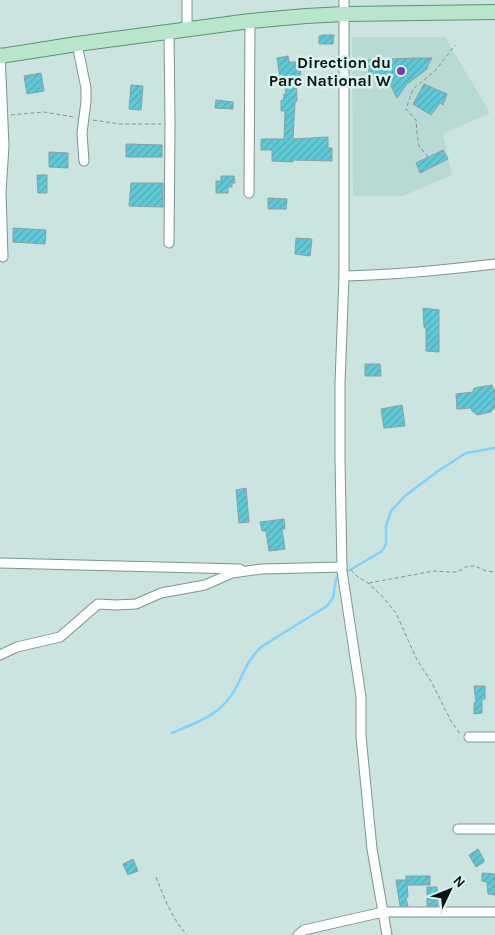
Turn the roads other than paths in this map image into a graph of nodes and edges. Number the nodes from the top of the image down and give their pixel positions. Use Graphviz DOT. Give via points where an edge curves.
graph roads {
  1 [pos="187,0"];
  2 [pos="344,7"];
  3 [pos="495,12"];
  4 [pos="250,20"];
  5 [pos="187,29"];
  6 [pos="169,32"];
  7 [pos="77,44"];
  8 [pos="0,55"];
  9 [pos="84,161"];
  10 [pos="249,193"];
  11 [pos="169,243"];
  12 [pos="3,257"];
  13 [pos="495,264"];
  14 [pos="344,276"];
  15 [pos="0,563"];
  16 [pos="342,566"];
  17 [pos="262,569"];
  18 [pos="0,655"];
  19 [pos="469,737"];
  20 [pos="495,737"];
  21 [pos="458,829"];
  22 [pos="495,829"];
  23 [pos="383,912"];
  24 [pos="495,912"];
  25 [pos="298,935"];
  26 [pos="387,935"];
  1 -- 5 [label="street"];
  2 -- 3 [label="main road"];
  2 -- 4 [label="main road"];
  2 -- 14 [label="street"];
  4 -- 5 [label="main road"];
  4 -- 10 [label="street"];
  5 -- 6 [label="main road"];
  6 -- 7 [label="main road"];
  6 -- 11 [label="street"];
  7 -- 8 [label="main road"];
  7 -- 9 [label="street" via="86,88 82,133"];
  8 -- 12 [label="street" via="4,146 1,192"];
  13 -- 14 [label="street"];
  14 -- 16 [label="street" via="340,402"];
  15 -- 17 [label="street"];
  16 -- 17 [label="street"];
  16 -- 23 [label="street" via="362,697 361,736 372,849"];
  17 -- 18 [label="street" via="232,573 204,585 161,593 136,604 98,604 60,637 17,647"];
  19 -- 20 [label="street"];
  21 -- 22 [label="street"];
  23 -- 24 [label="street"];
  23 -- 25 [label="street" via="304,930"];
  23 -- 26 [label="street"];
}
